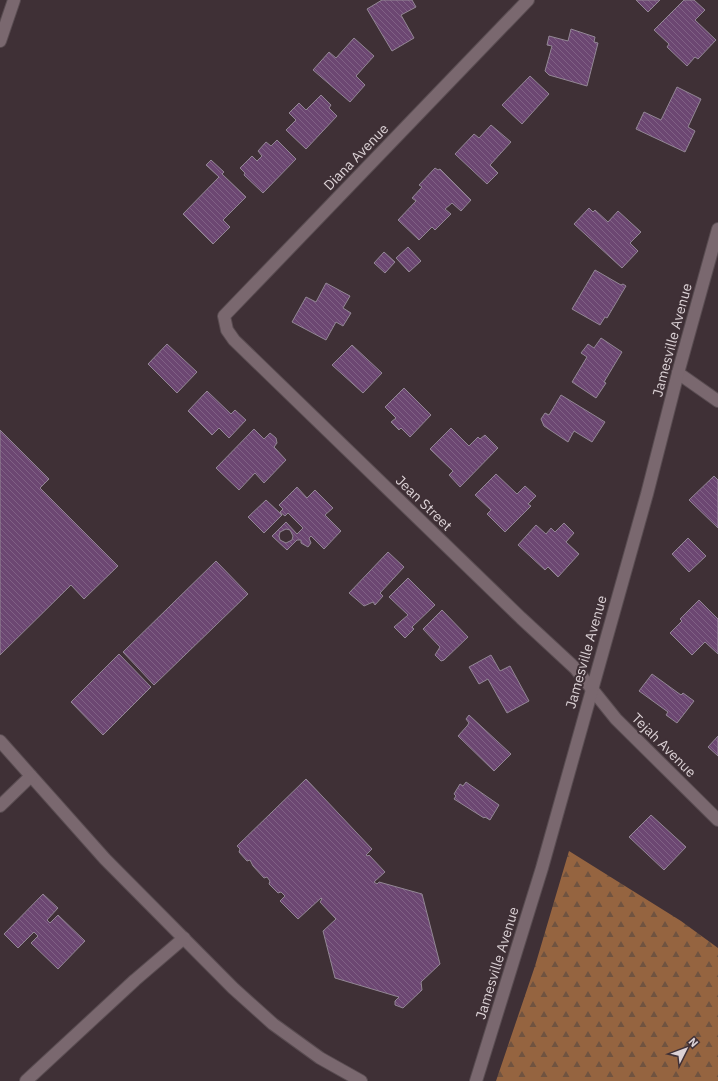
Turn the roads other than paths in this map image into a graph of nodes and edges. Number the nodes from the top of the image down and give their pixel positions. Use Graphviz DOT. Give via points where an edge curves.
graph roads {
  1 [pos="14,0"];
  2 [pos="528,0"];
  3 [pos="0,40"];
  4 [pos="718,229"];
  5 [pos="234,340"];
  6 [pos="678,373"];
  7 [pos="718,401"];
  8 [pos="592,688"];
  9 [pos="0,741"];
  10 [pos="31,776"];
  11 [pos="0,806"];
  12 [pos="718,820"];
  13 [pos="184,938"];
  14 [pos="26,1081"];
  15 [pos="361,1081"];
  16 [pos="476,1081"];
  1 -- 3 [label="street"];
  2 -- 5 [label="street, Diana Avenue" via="224,316 227,330"];
  4 -- 6 [label="street, Jamesville Avenue"];
  5 -- 8 [label="street, Jean Street" via="575,668"];
  6 -- 7 [label="street"];
  6 -- 8 [label="street, Jamesville Avenue"];
  8 -- 12 [label="street, Tejah Avenue" via="616,719"];
  8 -- 16 [label="street, Jamesville Avenue" via="542,868"];
  9 -- 10 [label="street"];
  10 -- 11 [label="street"];
  10 -- 13 [label="street" via="105,859"];
  13 -- 14 [label="street"];
  13 -- 15 [label="street" via="273,1024 320,1058"];
}
